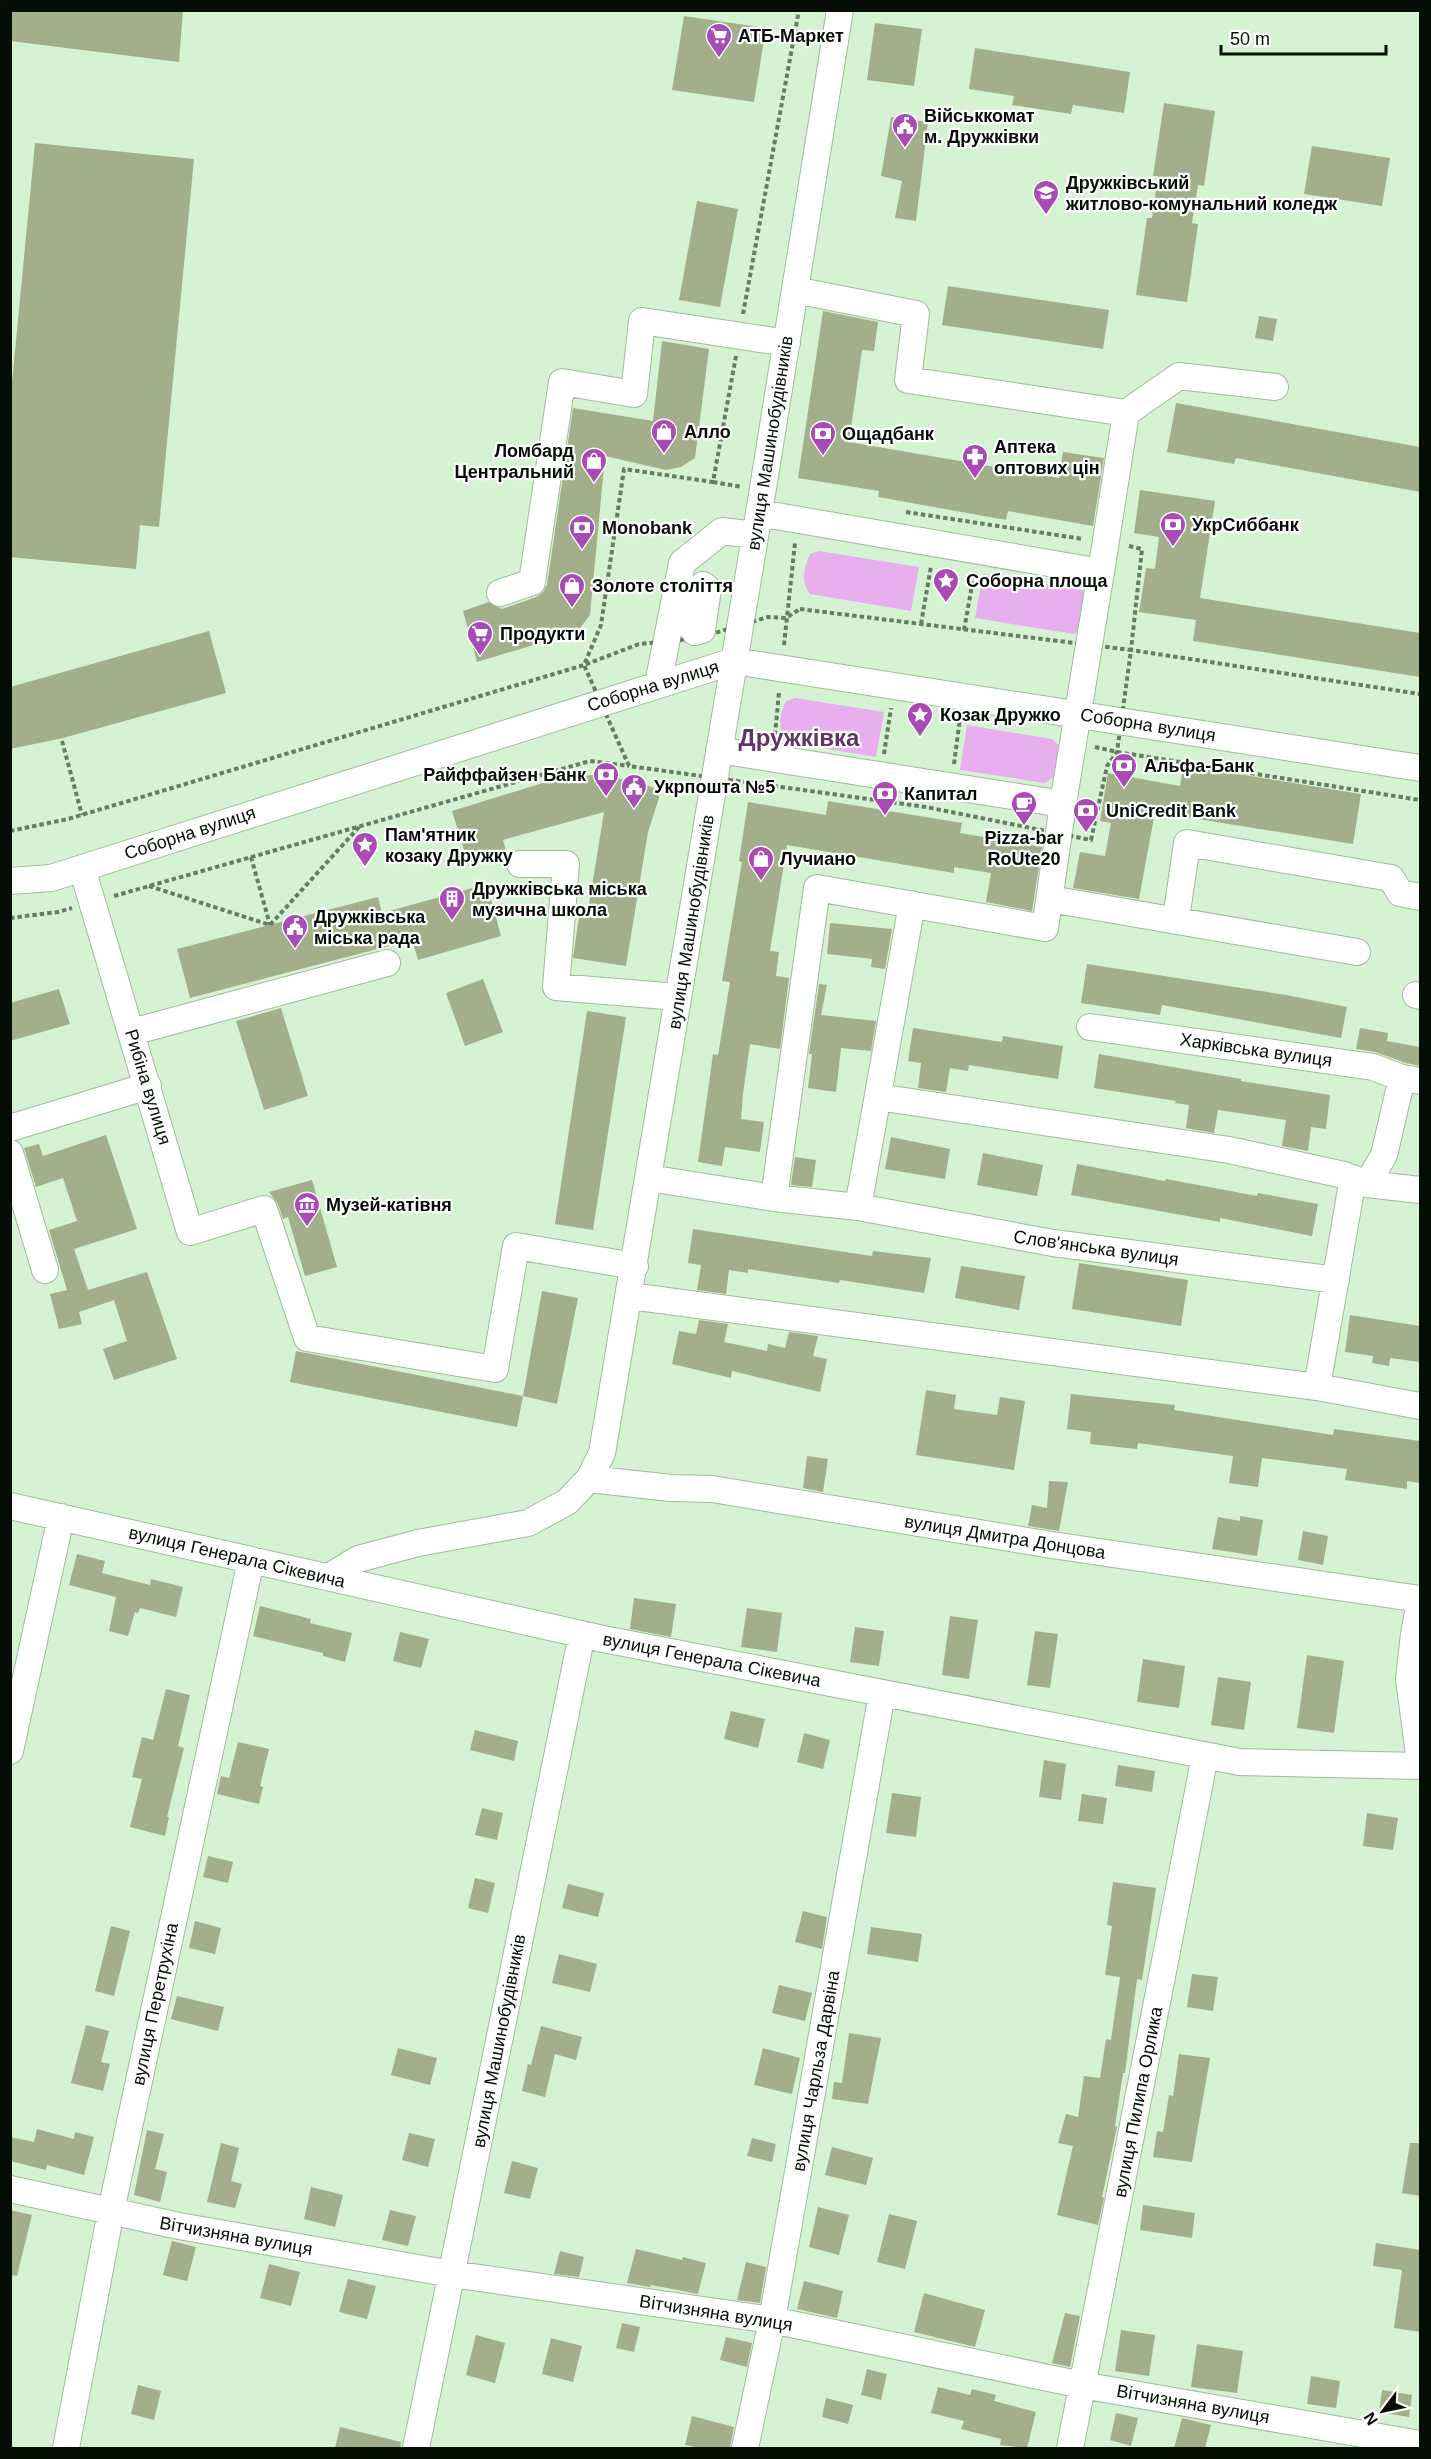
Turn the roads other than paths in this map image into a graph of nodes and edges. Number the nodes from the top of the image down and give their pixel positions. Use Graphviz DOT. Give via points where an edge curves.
graph roads {
  1 [pos="840,10"];
  2 [pos="795,290"];
  3 [pos="787,343"];
  4 [pos="1275,387"];
  5 [pos="1126,413"];
  6 [pos="757,524"];
  7 [pos="1101,572"];
  8 [pos="500,593"];
  9 [pos="734,661"];
  10 [pos="658,684"];
  11 [pos="1079,714"];
  12 [pos="719,750"];
  13 [pos="1420,768"];
  14 [pos="1063,804"];
  15 [pos="520,864"];
  16 [pos="82,868"];
  17 [pos="10,881"];
  18 [pos="1420,897"];
  19 [pos="912,904"];
  20 [pos="1049,906"];
  21 [pos="1176,919"];
  22 [pos="1357,952"];
  23 [pos="387,963"];
  24 [pos="678,997"];
  25 [pos="1090,1027"];
  26 [pos="132,1032"];
  27 [pos="1411,1080"];
  28 [pos="148,1086"];
  29 [pos="878,1097"];
  30 [pos="10,1128"];
  31 [pos="10,1153"];
  32 [pos="649,1178"];
  33 [pos="1360,1181"];
  34 [pos="1420,1190"];
  35 [pos="774,1198"];
  36 [pos="858,1207"];
  37 [pos="634,1266"];
  38 [pos="45,1269"];
  39 [pos="1336,1280"];
  40 [pos="630,1296"];
  41 [pos="1317,1387"];
  42 [pos="1420,1406"];
  43 [pos="589,1479"];
  44 [pos="10,1506"];
  45 [pos="61,1517"];
  46 [pos="251,1560"];
  47 [pos="329,1578"];
  48 [pos="1420,1600"];
  49 [pos="582,1634"];
  50 [pos="882,1693"];
  51 [pos="10,1751"];
  52 [pos="1205,1756"];
  53 [pos="1420,1764"];
  54 [pos="10,2189"];
  55 [pos="111,2211"];
  56 [pos="452,2274"];
  57 [pos="772,2320"];
  58 [pos="1082,2385"];
  59 [pos="1420,2444"];
  60 [pos="66,2448"];
  61 [pos="416,2448"];
  62 [pos="745,2448"];
  63 [pos="1070,2448"];
  1 -- 2 [label="street, вулиця Машинобудівників"];
  2 -- 3 [label="street, вулиця Машинобудівників"];
  2 -- 5 [label="street" via="916,314 908,380"];
  3 -- 6 [label="street, вулиця Машинобудівників"];
  3 -- 8 [label="street" via="642,321 634,394 562,382 532,582"];
  4 -- 5 [label="street" via="1179,376"];
  5 -- 7 [label="street"];
  6 -- 7 [label="street" via="798,520"];
  6 -- 9 [label="street, вулиця Машинобудівників"];
  6 -- 10 [label="street" via="722,531 682,563"];
  7 -- 11 [label="street"];
  9 -- 10 [label="street, Соборна вулиця"];
  9 -- 11 [label="street, Соборна вулиця"];
  9 -- 12 [label="street, вулиця Машинобудівників"];
  10 -- 16 [label="street, Соборна вулиця"];
  11 -- 13 [label="street, Соборна вулиця"];
  11 -- 14 [label="street"];
  12 -- 14 [label="street"];
  12 -- 24 [label="street, вулиця Машинобудівників"];
  14 -- 20 [label="street"];
  15 -- 24 [label="street" via="566,864 556,987"];
  16 -- 17 [label="street, Соборна вулиця" via="51,878"];
  16 -- 26 [label="street, Рибіна вулиця"];
  18 -- 21 [label="street" via="1401,893 1391,878 1187,843"];
  19 -- 20 [label="street" via="1045,928"];
  19 -- 29 [label="street"];
  19 -- 35 [label="street" via="817,888"];
  20 -- 21 [label="street"];
  21 -- 22 [label="street"];
  23 -- 26 [label="street"];
  24 -- 32 [label="street, вулиця Машинобудівників"];
  25 -- 27 [label="street, Харківська вулиця" via="1373,1067"];
  26 -- 28 [label="street, Рибіна вулиця"];
  27 -- 33 [label="street" via="1384,1155"];
  28 -- 30 [label="street"];
  28 -- 37 [label="street, Рибіна вулиця" via="190,1232 264,1209 307,1338 495,1369 516,1246"];
  29 -- 33 [label="street" via="1229,1150"];
  29 -- 36 [label="street"];
  31 -- 38 [label="street"];
  32 -- 35 [label="street, Слов'янська вулиця"];
  32 -- 37 [label="street, вулиця Машинобудівників"];
  33 -- 34 [label="street"];
  33 -- 39 [label="street"];
  35 -- 36 [label="street, Слов'янська вулиця"];
  36 -- 39 [label="street, Слов'янська вулиця" via="1053,1243"];
  37 -- 40 [label="street, вулиця Машинобудівників"];
  39 -- 41 [label="street"];
  40 -- 41 [label="street"];
  40 -- 43 [label="street, вулиця Машинобудівників" via="602,1453"];
  41 -- 42 [label="street"];
  43 -- 47 [label="street, вулиця Машинобудівників" via="567,1502 528,1522 358,1559"];
  43 -- 48 [label="street, вулиця Дмитра Донцова" via="712,1489"];
  44 -- 45 [label="street, вулиця Генерала Сікевича"];
  45 -- 46 [label="street, вулиця Генерала Сікевича"];
  45 -- 51 [label="street"];
  46 -- 47 [label="street, вулиця Генерала Сікевича"];
  46 -- 55 [label="street, вулиця Перетрухіна"];
  47 -- 49 [label="street, вулиця Генерала Сікевича"];
  48 -- 53 [label="street" via="1409,1679"];
  49 -- 50 [label="street, вулиця Генерала Сікевича"];
  49 -- 56 [label="street, вулиця Машинобудівників"];
  50 -- 52 [label="street, вулиця Генерала Сікевича"];
  50 -- 57 [label="street, вулиця Чарльза Дарвіна"];
  52 -- 53 [label="street, вулиця Генерала Сікевича" via="1240,1762"];
  52 -- 58 [label="street, вулиця Пилипа Орлика"];
  54 -- 55 [label="street, Вітчизняна вулиця"];
  55 -- 56 [label="street, Вітчизняна вулиця"];
  55 -- 60 [label="street, вулиця Перетрухіна"];
  56 -- 57 [label="street, Вітчизняна вулиця"];
  56 -- 61 [label="street, вулиця Машинобудівників"];
  57 -- 58 [label="street, Вітчизняна вулиця"];
  57 -- 62 [label="street, вулиця Чарльза Дарвіна"];
  58 -- 59 [label="street, Вітчизняна вулиця"];
  58 -- 63 [label="street, вулиця Пилипа Орлика"];
}
